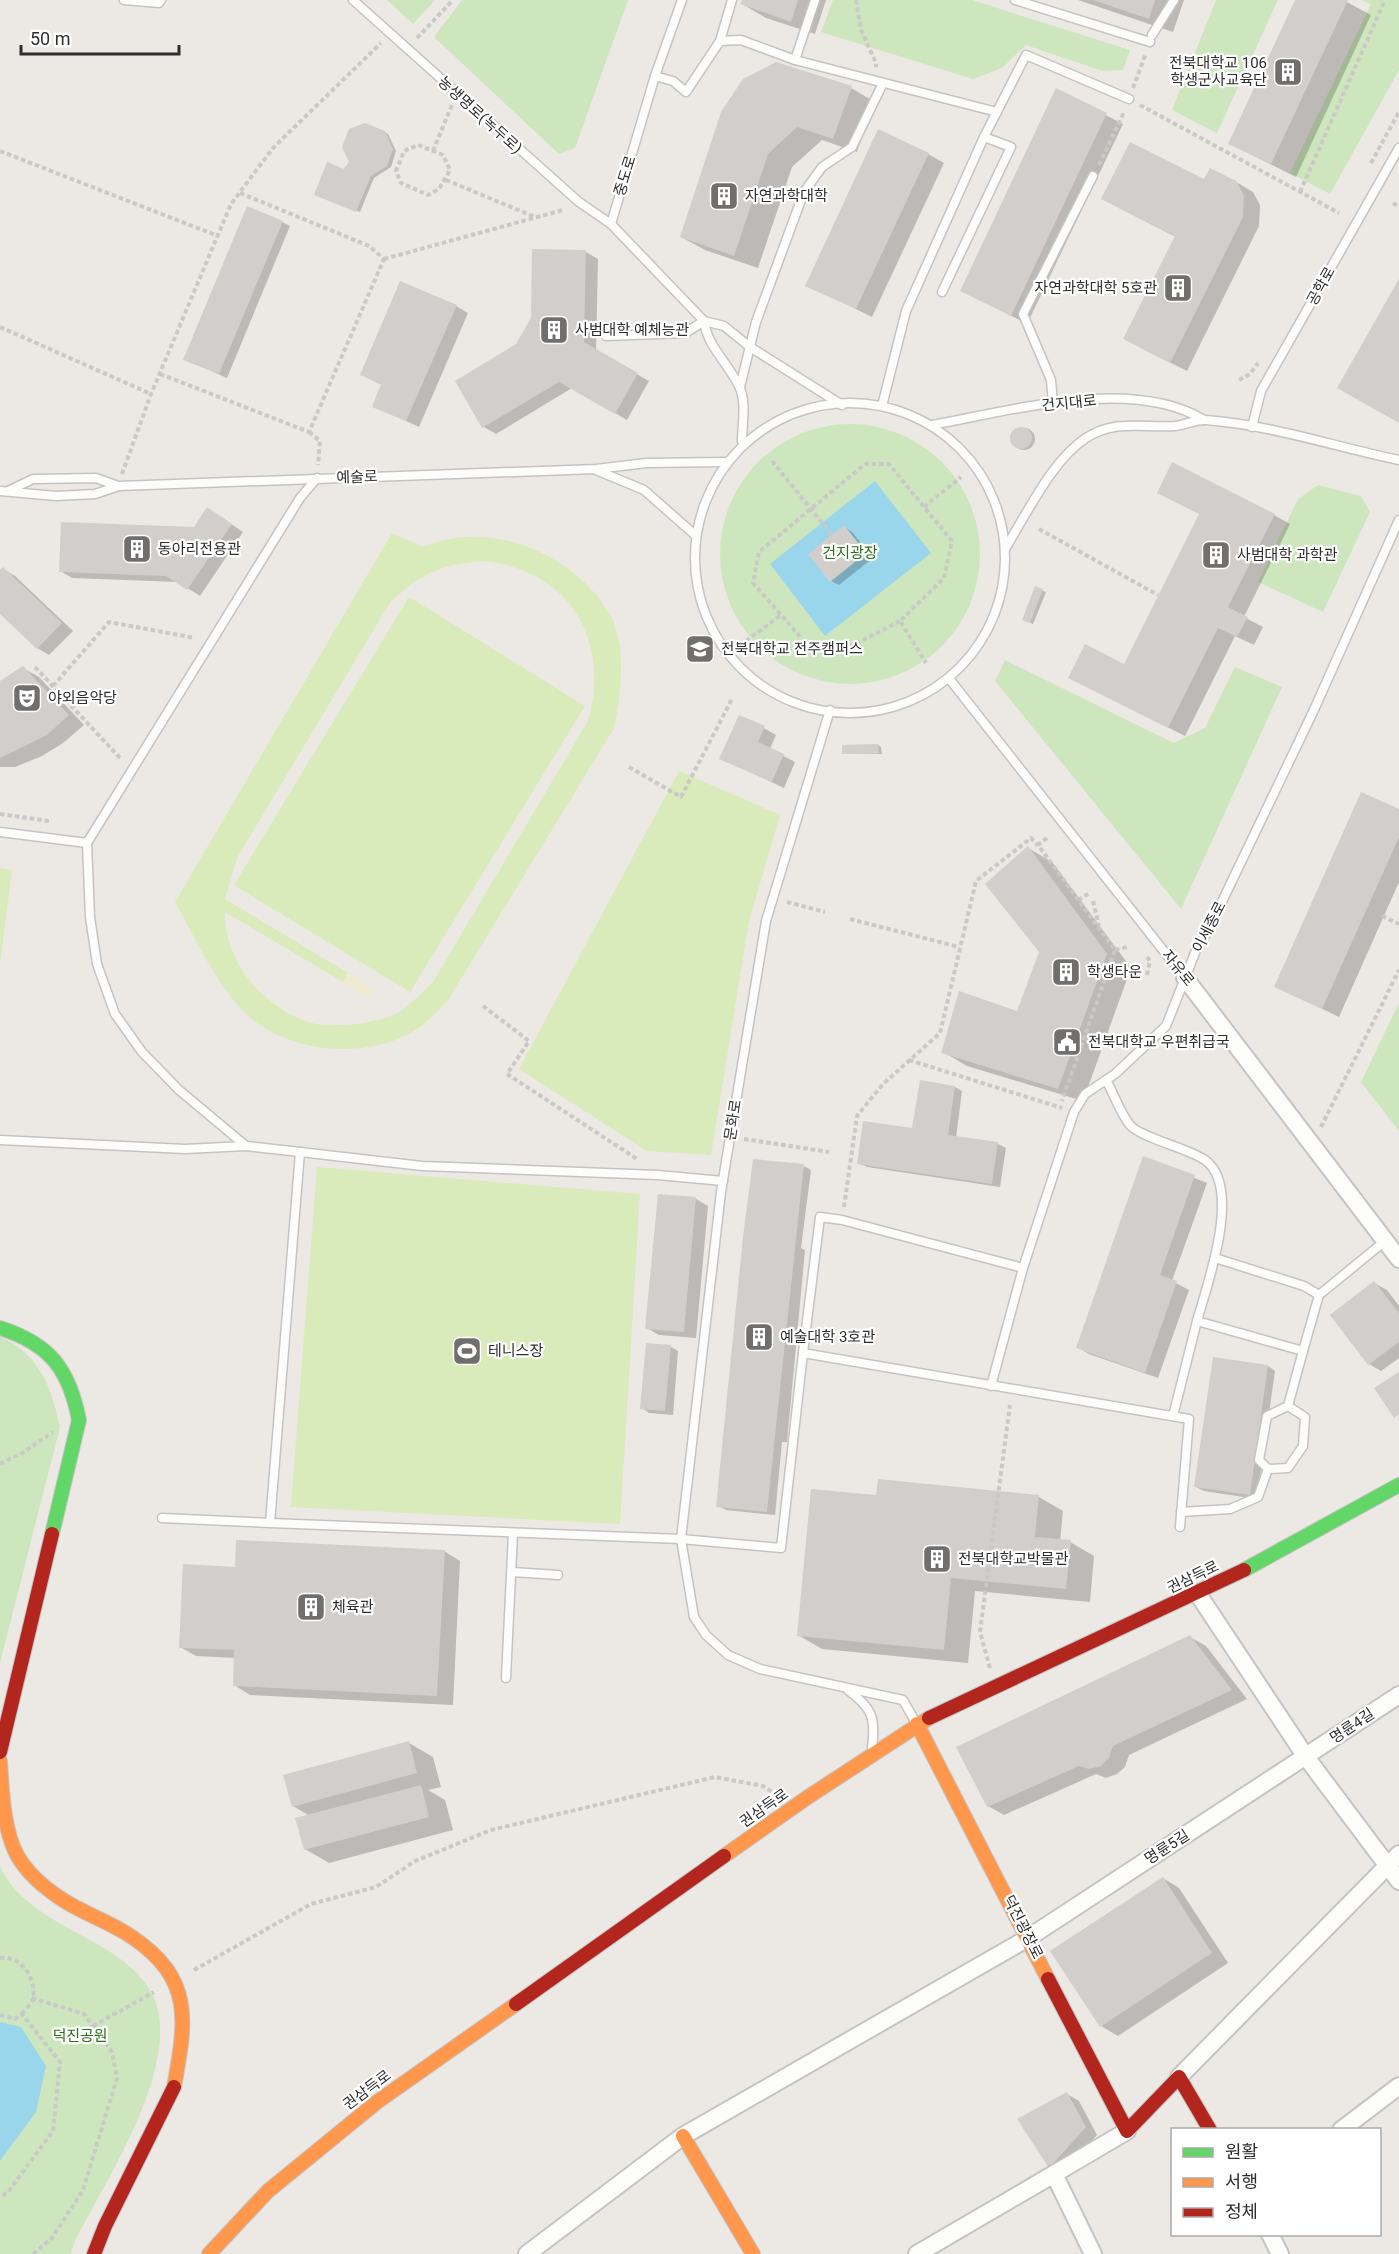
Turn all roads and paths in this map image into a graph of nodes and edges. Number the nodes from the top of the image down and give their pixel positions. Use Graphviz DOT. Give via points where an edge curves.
graph roads {
  1 [pos="124,0"];
  2 [pos="171,0"];
  3 [pos="353,0"];
  4 [pos="453,0"];
  5 [pos="682,0"];
  6 [pos="732,0"];
  7 [pos="815,0"];
  8 [pos="856,0"];
  9 [pos="1014,0"];
  10 [pos="1174,0"];
  11 [pos="1385,0"];
  12 [pos="160,1"];
  13 [pos="389,34"];
  14 [pos="417,38"];
  15 [pos="720,41"];
  16 [pos="795,60"];
  17 [pos="655,76"];
  18 [pos="878,82"];
  19 [pos="1129,99"];
  20 [pos="452,105"];
  21 [pos="997,112"];
  22 [pos="1399,112"];
  23 [pos="984,137"];
  24 [pos="1399,148"];
  25 [pos="0,151"];
  26 [pos="434,152"];
  27 [pos="1369,168"];
  28 [pos="1093,176"];
  29 [pos="446,180"];
  30 [pos="1300,192"];
  31 [pos="240,193"];
  32 [pos="1393,203"];
  33 [pos="1347,206"];
  34 [pos="1399,207"];
  35 [pos="563,210"];
  36 [pos="536,218"];
  37 [pos="610,224"];
  38 [pos="218,236"];
  39 [pos="384,259"];
  40 [pos="942,292"];
  41 [pos="704,321"];
  42 [pos="0,327"];
  43 [pos="606,336"];
  44 [pos="750,347"];
  45 [pos="1263,354"];
  46 [pos="160,374"];
  47 [pos="1239,380"];
  48 [pos="740,387"];
  49 [pos="151,394"];
  50 [pos="1053,403"];
  51 [pos="842,405"];
  52 [pos="882,406"];
  53 [pos="1204,420"];
  54 [pos="932,425"];
  55 [pos="1252,427"];
  56 [pos="309,432"];
  57 [pos="742,441"];
  58 [pos="772,460"];
  59 [pos="1399,460"];
  60 [pos="724,462"];
  61 [pos="596,469"];
  62 [pos="961,477"];
  63 [pos="317,478"];
  64 [pos="119,486"];
  65 [pos="4,491"];
  66 [pos="924,507"];
  67 [pos="811,509"];
  68 [pos="1399,520"];
  69 [pos="1039,530"];
  70 [pos="695,535"];
  71 [pos="832,535"];
  72 [pos="1005,549"];
  73 [pos="1158,595"];
  74 [pos="781,615"];
  75 [pos="900,621"];
  76 [pos="195,638"];
  77 [pos="746,641"];
  78 [pos="926,663"];
  79 [pos="35,667"];
  80 [pos="951,681"];
  81 [pos="53,686"];
  82 [pos="732,699"];
  83 [pos="830,710"];
  84 [pos="120,758"];
  85 [pos="629,767"];
  86 [pos="0,814"];
  87 [pos="56,822"];
  88 [pos="0,832"];
  89 [pos="1047,838"];
  90 [pos="87,843"];
  91 [pos="1038,845"];
  92 [pos="1088,894"];
  93 [pos="1078,900"];
  94 [pos="780,901"];
  95 [pos="1093,901"];
  96 [pos="825,912"];
  97 [pos="1382,916"];
  98 [pos="850,919"];
  99 [pos="1399,924"];
  100 [pos="1100,930"];
  101 [pos="959,946"];
  102 [pos="1127,947"];
  103 [pos="1115,950"];
  104 [pos="1399,970"];
  105 [pos="1185,978"];
  106 [pos="483,1006"];
  107 [pos="909,1060"];
  108 [pos="1106,1080"];
  109 [pos="1060,1107"];
  110 [pos="1074,1112"];
  111 [pos="743,1139"];
  112 [pos="0,1140"];
  113 [pos="1310,1145"];
  114 [pos="246,1146"];
  115 [pos="300,1152"];
  116 [pos="829,1152"];
  117 [pos="642,1163"];
  118 [pos="723,1180"];
  119 [pos="842,1220"];
  120 [pos="1385,1241"];
  121 [pos="1215,1258"];
  122 [pos="1399,1259"];
  123 [pos="1023,1268"];
  124 [pos="1319,1295"];
  125 [pos="1197,1321"];
  126 [pos="0,1328"];
  127 [pos="1304,1351"];
  128 [pos="803,1353"];
  129 [pos="991,1386"];
  130 [pos="1010,1405"];
  131 [pos="1288,1406"];
  132 [pos="1173,1416"];
  133 [pos="60,1427"];
  134 [pos="0,1464"];
  135 [pos="1268,1469"];
  136 [pos="1399,1485"];
  137 [pos="1182,1512"];
  138 [pos="162,1518"];
  139 [pos="270,1523"];
  140 [pos="1180,1527"];
  141 [pos="513,1533"];
  142 [pos="681,1539"];
  143 [pos="512,1572"];
  144 [pos="558,1575"];
  145 [pos="1198,1594"];
  146 [pos="991,1671"];
  147 [pos="506,1678"];
  148 [pos="846,1688"];
  149 [pos="1399,1695"];
  150 [pos="917,1724"];
  151 [pos="0,1752"];
  152 [pos="1306,1757"];
  153 [pos="0,1761"];
  154 [pos="858,1765"];
  155 [pos="784,1799"];
  156 [pos="1393,1859"];
  157 [pos="1399,1881"];
  158 [pos="1028,1938"];
  159 [pos="0,1958"];
  160 [pos="191,1972"];
  161 [pos="154,1992"];
  162 [pos="32,1998"];
  163 [pos="22,2014"];
  164 [pos="0,2015"];
  165 [pos="93,2026"];
  166 [pos="1179,2077"];
  167 [pos="1399,2086"];
  168 [pos="1209,2128"];
  169 [pos="1344,2128"];
  170 [pos="1127,2131"];
  171 [pos="683,2136"];
  172 [pos="1054,2174"];
  173 [pos="0,2198"];
  174 [pos="1271,2236"];
  175 [pos="33,2254"];
  176 [pos="94,2254"];
  177 [pos="209,2254"];
  178 [pos="527,2254"];
  179 [pos="753,2254"];
  180 [pos="917,2254"];
  181 [pos="1093,2254"];
  182 [pos="1280,2254"];
  1 -- 12 [label="lane"];
  2 -- 12 [label="lane"];
  3 -- 13 [label="lane, 농생명로(녹두로)"];
  4 -- 14 [label="path"];
  5 -- 17 [label="lane, 중도로"];
  6 -- 15 [label="lane"];
  7 -- 16 [label="lane"];
  8 -- 18 [label="path"];
  9 -- 10 [label="lane" via="1151,38"];
  11 -- 30 [label="path"];
  13 -- 31 [label="path" via="273,148"];
  13 -- 37 [label="lane, 농생명로(녹두로)" via="579,202"];
  15 -- 16 [label="lane" via="741,40"];
  15 -- 17 [label="lane" via="686,92 673,81"];
  16 -- 18 [label="lane"];
  17 -- 37 [label="lane, 중도로"];
  18 -- 21 [label="lane"];
  18 -- 44 [label="lane" via="852,147 822,167 804,192"];
  19 -- 21 [label="lane" via="1026,55"];
  19 -- 28 [label="path"];
  19 -- 30 [label="path"];
  20 -- 26 [label="path"];
  21 -- 23 [label="lane"];
  22 -- 27 [label="path"];
  23 -- 40 [label="lane" via="1011,147"];
  23 -- 52 [label="lane" via="906,311"];
  24 -- 55 [label="lane, 공학로" via="1261,391"];
  25 -- 38 [label="path"];
  26 -- 29 [label="path" via="443,155 450,170"];
  26 -- 29 [label="path" via="418,145 404,151 396,171 400,183 429,195"];
  28 -- 50 [label="lane" via="1023,314 1051,380"];
  29 -- 36 [label="path"];
  30 -- 33 [label="path" via="1340,214"];
  31 -- 38 [label="path" via="231,204"];
  31 -- 39 [label="path" via="369,246"];
  32 -- 34 [label="path"];
  35 -- 36 [label="path"];
  36 -- 39 [label="path"];
  37 -- 41 [label="lane"];
  38 -- 46 [label="path"];
  39 -- 56 [label="path"];
  41 -- 43 [label="lane" via="685,333"];
  41 -- 44 [label="lane" via="724,326"];
  41 -- 48 [label="lane" via="706,334"];
  42 -- 49 [label="path"];
  44 -- 48 [label="lane"];
  44 -- 51 [label="lane"];
  45 -- 47 [label="path" via="1250,374"];
  46 -- 49 [label="path"];
  46 -- 56 [label="path"];
  48 -- 57 [label="lane"];
  49 -- 64 [label="path"];
  50 -- 53 [label="lane, 건지대로" via="1128,400 1185,408"];
  50 -- 54 [label="lane, 건지대로"];
  51 -- 52 [label="lane"];
  51 -- 57 [label="lane" via="811,409"];
  52 -- 54 [label="lane"];
  53 -- 55 [label="lane, 건지대로"];
  53 -- 72 [label="lane, 건지대로" via="1175,426 1133,424 1086,438 1062,460"];
  54 -- 72 [label="lane" via="968,452 989,490"];
  55 -- 59 [label="lane, 건지대로"];
  56 -- 63 [label="path" via="320,441"];
  57 -- 60 [label="lane"];
  58 -- 67 [label="path"];
  60 -- 61 [label="lane, 예술로" via="646,463"];
  60 -- 70 [label="lane"];
  61 -- 63 [label="lane, 예술로"];
  61 -- 70 [label="lane" via="644,490"];
  62 -- 66 [label="path"];
  63 -- 64 [label="lane, 예술로"];
  63 -- 90 [label="lane" via="300,498"];
  64 -- 65 [label="lane, 예술로" via="94,494 56,496"];
  64 -- 65 [label="lane, 예술로" via="96,478 33,479"];
  66 -- 67 [label="path" via="889,464 865,464"];
  66 -- 75 [label="path" via="952,541 944,578"];
  67 -- 71 [label="path"];
  67 -- 74 [label="path" via="759,552 753,584"];
  68 -- 105 [label="lane, 이세종로" via="1313,712"];
  69 -- 73 [label="path"];
  70 -- 83 [label="lane" via="704,611 735,665 754,683 794,701"];
  72 -- 80 [label="lane" via="1001,586 985,632"];
  74 -- 75 [label="path" via="811,649 844,650"];
  74 -- 77 [label="path"];
  75 -- 78 [label="path"];
  76 -- 81 [label="path" via="109,622"];
  79 -- 81 [label="path"];
  80 -- 83 [label="lane" via="908,699 863,711"];
  80 -- 105 [label="lane, 자유로"];
  81 -- 84 [label="path"];
  82 -- 85 [label="path" via="681,797"];
  83 -- 118 [label="lane, 문화로" via="766,921"];
  86 -- 87 [label="path"];
  88 -- 90 [label="lane"];
  89 -- 91 [label="path"];
  90 -- 114 [label="lane" via="90,916 98,964 115,1014 142,1052 179,1090"];
  91 -- 93 [label="path"];
  91 -- 101 [label="path" via="1031,838 976,881"];
  92 -- 93 [label="path"];
  93 -- 100 [label="path"];
  94 -- 96 [label="path"];
  95 -- 100 [label="path"];
  97 -- 99 [label="path"];
  98 -- 101 [label="path"];
  100 -- 103 [label="path"];
  101 -- 107 [label="path" via="940,1033"];
  102 -- 103 [label="path"];
  103 -- 109 [label="path"];
  104 -- 113 [label="path" via="1328,1117"];
  105 -- 108 [label="lane, 이세종로" via="1166,1026"];
  105 -- 113 [label="street, 자유로"];
  106 -- 117 [label="path" via="529,1041 507,1074"];
  107 -- 109 [label="path"];
  107 -- 119 [label="path" via="857,1116"];
  108 -- 110 [label="lane, 이세종로" via="1085,1094"];
  108 -- 121 [label="lane" via="1131,1126 1205,1160 1217,1173 1223,1218"];
  109 -- 110 [label="path"];
  110 -- 123 [label="lane, 이세종로"];
  111 -- 116 [label="path"];
  112 -- 114 [label="lane" via="185,1149"];
  113 -- 120 [label="street, 자유로"];
  114 -- 115 [label="lane"];
  115 -- 118 [label="lane" via="422,1166"];
  115 -- 139 [label="lane"];
  118 -- 142 [label="lane, 문화로"];
  119 -- 123 [label="lane"];
  119 -- 128 [label="lane" via="820,1216"];
  120 -- 122 [label="street, 자유로"];
  120 -- 124 [label="lane"];
  121 -- 124 [label="lane" via="1304,1286"];
  121 -- 125 [label="lane"];
  123 -- 129 [label="lane, 이세종로"];
  124 -- 127 [label="lane"];
  125 -- 127 [label="lane"];
  125 -- 132 [label="lane"];
  126 -- 151 [label="street" via="37,1343 62,1366 75,1393 79,1420"];
  127 -- 131 [label="lane"];
  128 -- 129 [label="lane"];
  128 -- 142 [label="lane" via="781,1548"];
  129 -- 132 [label="lane"];
  130 -- 146 [label="path" via="980,1632"];
  131 -- 135 [label="lane" via="1267,1416 1259,1460"];
  131 -- 135 [label="lane" via="1305,1417 1303,1446 1287,1468"];
  132 -- 137 [label="lane" via="1189,1419"];
  133 -- 134 [label="path"];
  135 -- 137 [label="lane" via="1258,1497 1230,1509"];
  136 -- 145 [label="street, 권삼득로"];
  137 -- 140 [label="lane"];
  138 -- 139 [label="lane"];
  139 -- 141 [label="lane"];
  141 -- 142 [label="lane"];
  141 -- 143 [label="lane"];
  142 -- 148 [label="lane, 문화로" via="694,1617 728,1656 760,1669"];
  143 -- 144 [label="lane"];
  143 -- 147 [label="lane"];
  145 -- 150 [label="street, 권삼득로"];
  145 -- 152 [label="street"];
  148 -- 150 [label="lane, 문화로" via="903,1700"];
  148 -- 154 [label="lane" via="867,1705 874,1721 872,1747"];
  149 -- 152 [label="street, 명륜4길"];
  150 -- 154 [label="street, 권삼득로"];
  150 -- 158 [label="street, 덕진광장로"];
  152 -- 156 [label="street"];
  152 -- 158 [label="street, 명륜5길"];
  153 -- 176 [label="street" via="3,1808 17,1855 45,1888 132,1937 173,1975 182,2004 181,2047 173,2091"];
  154 -- 177 [label="street, 권삼득로" via="376,2102 268,2191"];
  155 -- 160 [label="path" via="763,1786 715,1777 491,1830 415,1861 376,1887 311,1904"];
  156 -- 157 [label="street"];
  156 -- 166 [label="street"];
  158 -- 170 [label="street, 덕진광장로"];
  158 -- 171 [label="street, 명륜5길"];
  159 -- 162 [label="path" via="20,1963 30,1975"];
  161 -- 165 [label="path"];
  162 -- 163 [label="path"];
  162 -- 165 [label="path" via="84,2014"];
  163 -- 164 [label="path" via="15,2019"];
  163 -- 173 [label="path" via="60,2062 53,2131 8,2193"];
  165 -- 175 [label="path" via="112,2052 117,2078 83,2190 52,2238"];
  166 -- 168 [label="street"];
  166 -- 170 [label="street"];
  167 -- 169 [label="street"];
  170 -- 172 [label="street"];
  171 -- 178 [label="street, 명륜5길"];
  171 -- 179 [label="street"];
  172 -- 180 [label="street"];
  172 -- 181 [label="street"];
  174 -- 182 [label="street"];
}
